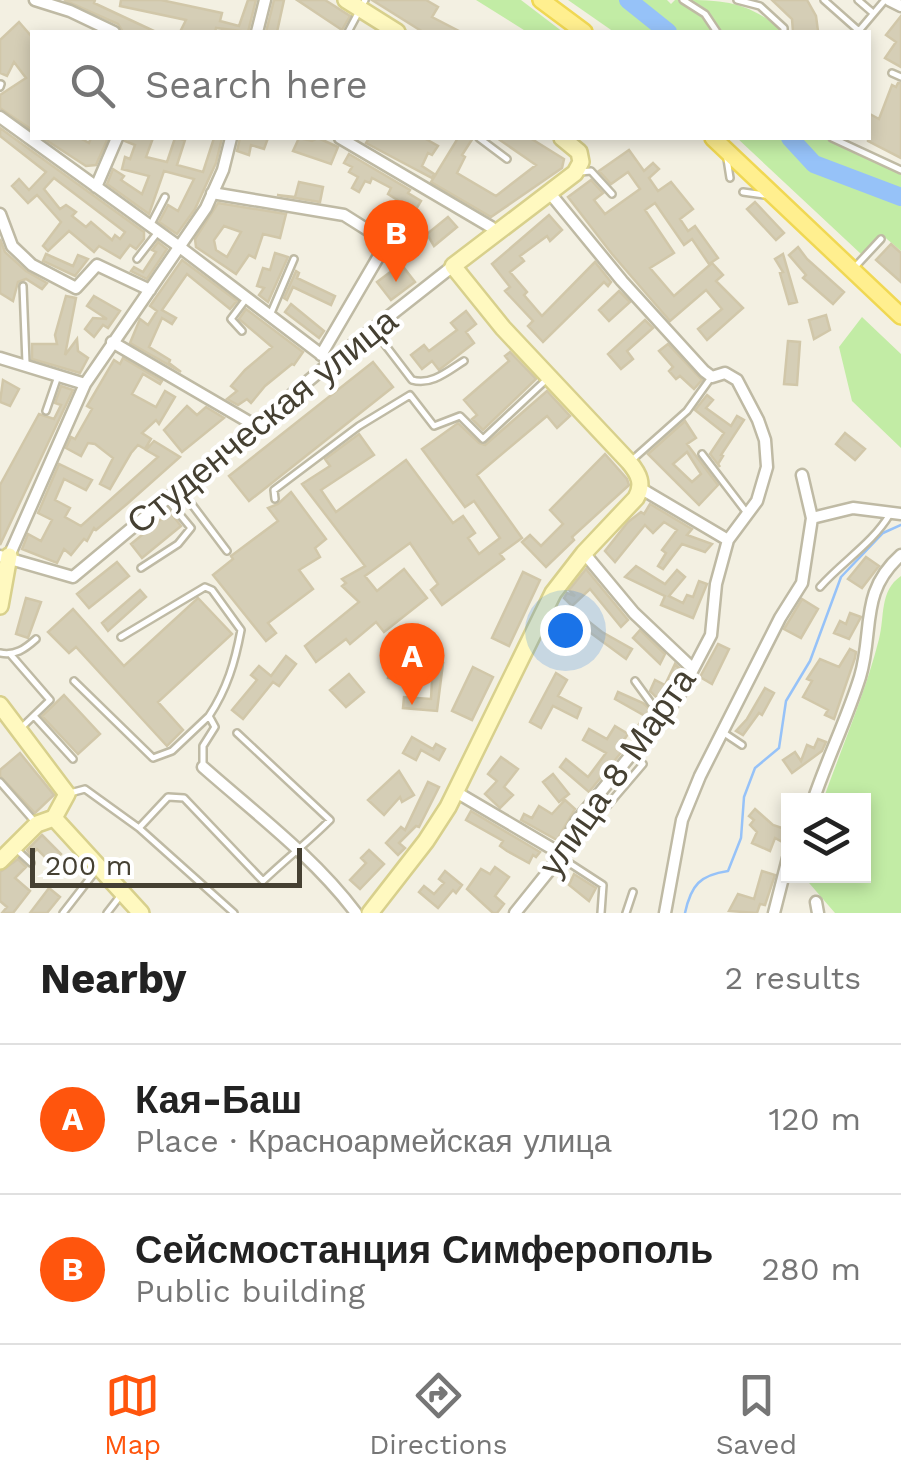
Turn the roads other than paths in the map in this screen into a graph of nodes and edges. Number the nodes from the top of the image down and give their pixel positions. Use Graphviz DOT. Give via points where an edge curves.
graph roads {
  1 [pos="35,0"];
  2 [pos="265,0"];
  3 [pos="346,0"];
  4 [pos="541,0"];
  5 [pos="684,0"];
  6 [pos="737,0"];
  7 [pos="824,0"];
  8 [pos="858,0"];
  9 [pos="887,0"];
  10 [pos="68,5"];
  11 [pos="363,5"];
  12 [pos="901,6"];
  13 [pos="873,13"];
  14 [pos="111,30"];
  15 [pos="258,30"];
  16 [pos="349,30"];
  17 [pos="394,30"];
  18 [pos="579,30"];
  19 [pos="717,30"];
  20 [pos="784,30"];
  21 [pos="856,30"];
  22 [pos="860,30"];
  23 [pos="892,72"];
  24 [pos="901,77"];
  25 [pos="0,117"];
  26 [pos="30,139"];
  27 [pos="32,140"];
  28 [pos="116,140"];
  29 [pos="230,140"];
  30 [pos="343,140"];
  31 [pos="482,140"];
  32 [pos="715,140"];
  33 [pos="836,140"];
  34 [pos="567,141"];
  35 [pos="727,151"];
  36 [pos="507,159"];
  37 [pos="901,170"];
  38 [pos="574,173"];
  39 [pos="730,178"];
  40 [pos="96,187"];
  41 [pos="548,192"];
  42 [pos="743,192"];
  43 [pos="212,193"];
  44 [pos="612,194"];
  45 [pos="773,196"];
  46 [pos="165,197"];
  47 [pos="0,214"];
  48 [pos="154,229"];
  49 [pos="495,233"];
  50 [pos="881,239"];
  51 [pos="181,248"];
  52 [pos="137,259"];
  53 [pos="294,260"];
  54 [pos="453,266"];
  55 [pos="852,270"];
  56 [pos="23,286"];
  57 [pos="150,290"];
  58 [pos="247,298"];
  59 [pos="270,316"];
  60 [pos="901,316"];
  61 [pos="373,329"];
  62 [pos="242,331"];
  63 [pos="112,342"];
  64 [pos="2,358"];
  65 [pos="326,358"];
  66 [pos="464,362"];
  67 [pos="26,366"];
  68 [pos="0,374"];
  69 [pos="58,376"];
  70 [pos="712,376"];
  71 [pos="550,378"];
  72 [pos="412,380"];
  73 [pos="86,384"];
  74 [pos="410,395"];
  75 [pos="46,411"];
  76 [pos="256,426"];
  77 [pos="702,454"];
  78 [pos="629,462"];
  79 [pos="802,474"];
  80 [pos="180,488"];
  81 [pos="640,488"];
  82 [pos="166,499"];
  83 [pos="274,499"];
  84 [pos="747,513"];
  85 [pos="895,514"];
  86 [pos="812,518"];
  87 [pos="728,540"];
  88 [pos="227,551"];
  89 [pos="584,552"];
  90 [pos="5,556"];
  91 [pos="901,556"];
  92 [pos="141,568"];
  93 [pos="820,587"];
  94 [pos="0,606"];
  95 [pos="120,637"];
  96 [pos="36,639"];
  97 [pos="0,653"];
  98 [pos="10,655"];
  99 [pos="692,667"];
  100 [pos="74,680"];
  101 [pos="635,681"];
  102 [pos="0,705"];
  103 [pos="665,712"];
  104 [pos="34,716"];
  105 [pos="209,716"];
  106 [pos="19,730"];
  107 [pos="724,732"];
  108 [pos="237,734"];
  109 [pos="742,745"];
  110 [pos="73,760"];
  111 [pos="644,764"];
  112 [pos="203,767"];
  113 [pos="0,782"];
  114 [pos="456,792"];
  115 [pos="816,793"];
  116 [pos="67,794"];
  117 [pos="54,818"];
  118 [pos="37,824"];
  119 [pos="139,828"];
  120 [pos="14,847"];
  121 [pos="296,849"];
  122 [pos="562,853"];
  123 [pos="0,861"];
  124 [pos="31,863"];
  125 [pos="99,867"];
  126 [pos="782,883"];
  127 [pos="633,892"];
  128 [pos="123,893"];
  129 [pos="63,913"];
  130 [pos="107,913"];
  131 [pos="141,913"];
  132 [pos="234,913"];
  133 [pos="356,913"];
  134 [pos="370,913"];
  135 [pos="514,913"];
  136 [pos="601,913"];
  137 [pos="626,913"];
  138 [pos="665,913"];
  139 [pos="774,913"];
  1 -- 10 [label="street"];
  2 -- 15 [label="street"];
  3 -- 11 [label="main road"];
  4 -- 18 [label="main road"];
  5 -- 19 [label="lane"];
  6 -- 20 [label="lane" via="760,6"];
  7 -- 21 [label="lane"];
  8 -- 13 [label="lane"];
  9 -- 12 [label="street"];
  9 -- 13 [label="lane"];
  10 -- 14 [label="street"];
  11 -- 16 [label="lane"];
  11 -- 17 [label="main road"];
  13 -- 22 [label="lane"];
  23 -- 24 [label="lane"];
  25 -- 26 [label="street"];
  27 -- 40 [label="street"];
  28 -- 40 [label="street"];
  29 -- 43 [label="street"];
  30 -- 49 [label="street"];
  31 -- 36 [label="lane"];
  32 -- 35 [label="main road"];
  33 -- 37 [label="lane"];
  34 -- 38 [label="main road" via="580,156"];
  35 -- 39 [label="lane"];
  35 -- 45 [label="main road"];
  38 -- 41 [label="main road, Студенческая улица"];
  38 -- 44 [label="lane" via="592,171"];
  40 -- 48 [label="street"];
  41 -- 49 [label="main road, Студенческая улица"];
  41 -- 70 [label="street, улица 8 Марта"];
  42 -- 45 [label="lane"];
  43 -- 51 [label="street"];
  43 -- 65 [label="street" via="344,215 382,239"];
  45 -- 55 [label="main road"];
  46 -- 48 [label="lane"];
  47 -- 57 [label="street" via="12,246 76,288 97,264"];
  48 -- 51 [label="street"];
  48 -- 52 [label="lane"];
  49 -- 54 [label="main road, Студенческая улица"];
  50 -- 55 [label="lane"];
  51 -- 57 [label="street"];
  51 -- 58 [label="street"];
  53 -- 59 [label="lane"];
  54 -- 61 [label="street, Студенческая улица"];
  54 -- 71 [label="main road"];
  55 -- 60 [label="main road"];
  56 -- 67 [label="lane"];
  57 -- 63 [label="street"];
  58 -- 59 [label="street"];
  58 -- 62 [label="lane" via="231,320"];
  59 -- 65 [label="street"];
  61 -- 65 [label="street, Студенческая улица"];
  61 -- 72 [label="lane"];
  63 -- 73 [label="street"];
  63 -- 76 [label="street"];
  64 -- 67 [label="street"];
  64 -- 68 [label="street"];
  65 -- 76 [label="street, Студенческая улица"];
  66 -- 72 [label="lane" via="438,378"];
  67 -- 69 [label="street"];
  69 -- 73 [label="street"];
  69 -- 75 [label="lane"];
  70 -- 78 [label="lane" via="687,411"];
  70 -- 84 [label="street, улица 8 Марта" via="737,380 765,440 764,480"];
  71 -- 74 [label="lane" via="482,439 460,416 434,426"];
  71 -- 78 [label="main road"];
  72 -- 74 [label="lane"];
  73 -- 90 [label="street"];
  74 -- 83 [label="lane" via="274,490"];
  76 -- 80 [label="street, Студенческая улица"];
  77 -- 84 [label="lane"];
  78 -- 81 [label="main road"];
  79 -- 86 [label="street"];
  80 -- 82 [label="street, Студенческая улица"];
  80 -- 88 [label="lane"];
  81 -- 87 [label="street"];
  81 -- 89 [label="main road"];
  82 -- 90 [label="street, Студенческая улица" via="73,577"];
  82 -- 92 [label="lane" via="191,528"];
  84 -- 87 [label="street, улица 8 Марта"];
  85 -- 86 [label="street" via="853,508"];
  85 -- 93 [label="lane"];
  86 -- 107 [label="street" via="802,583"];
  87 -- 99 [label="street, улица 8 Марта" via="710,635"];
  89 -- 99 [label="street" via="634,613"];
  89 -- 114 [label="main road" via="553,592"];
  90 -- 94 [label="main road"];
  91 -- 115 [label="street" via="876,584 861,674"];
  95 -- 105 [label="lane" via="205,587 212,590 241,630 232,671"];
  96 -- 98 [label="lane"];
  97 -- 98 [label="lane"];
  98 -- 104 [label="lane" via="50,700"];
  99 -- 103 [label="street, улица 8 Марта"];
  100 -- 105 [label="lane" via="154,758 172,751"];
  101 -- 103 [label="lane"];
  102 -- 106 [label="main road"];
  103 -- 122 [label="street, улица 8 Марта" via="576,822"];
  104 -- 106 [label="lane"];
  104 -- 110 [label="lane"];
  105 -- 112 [label="lane" via="215,727 203,746"];
  106 -- 116 [label="main road"];
  107 -- 109 [label="lane"];
  107 -- 138 [label="street" via="682,820"];
  108 -- 121 [label="lane" via="330,820"];
  111 -- 122 [label="lane"];
  112 -- 121 [label="street"];
  113 -- 118 [label="lane"];
  114 -- 122 [label="street"];
  114 -- 134 [label="main road"];
  116 -- 117 [label="main road"];
  116 -- 119 [label="lane" via="85,789"];
  117 -- 118 [label="main road"];
  117 -- 125 [label="main road"];
  118 -- 120 [label="main road"];
  119 -- 121 [label="lane" via="168,798 184,798 264,881"];
  119 -- 132 [label="lane"];
  120 -- 123 [label="main road"];
  120 -- 124 [label="lane"];
  121 -- 133 [label="street"];
  122 -- 135 [label="street, улица 8 Марта"];
  122 -- 136 [label="lane" via="603,885"];
  125 -- 128 [label="main road"];
  125 -- 129 [label="lane"];
  126 -- 139 [label="street"];
  127 -- 137 [label="lane"];
  128 -- 130 [label="lane"];
  128 -- 131 [label="main road"];
}
